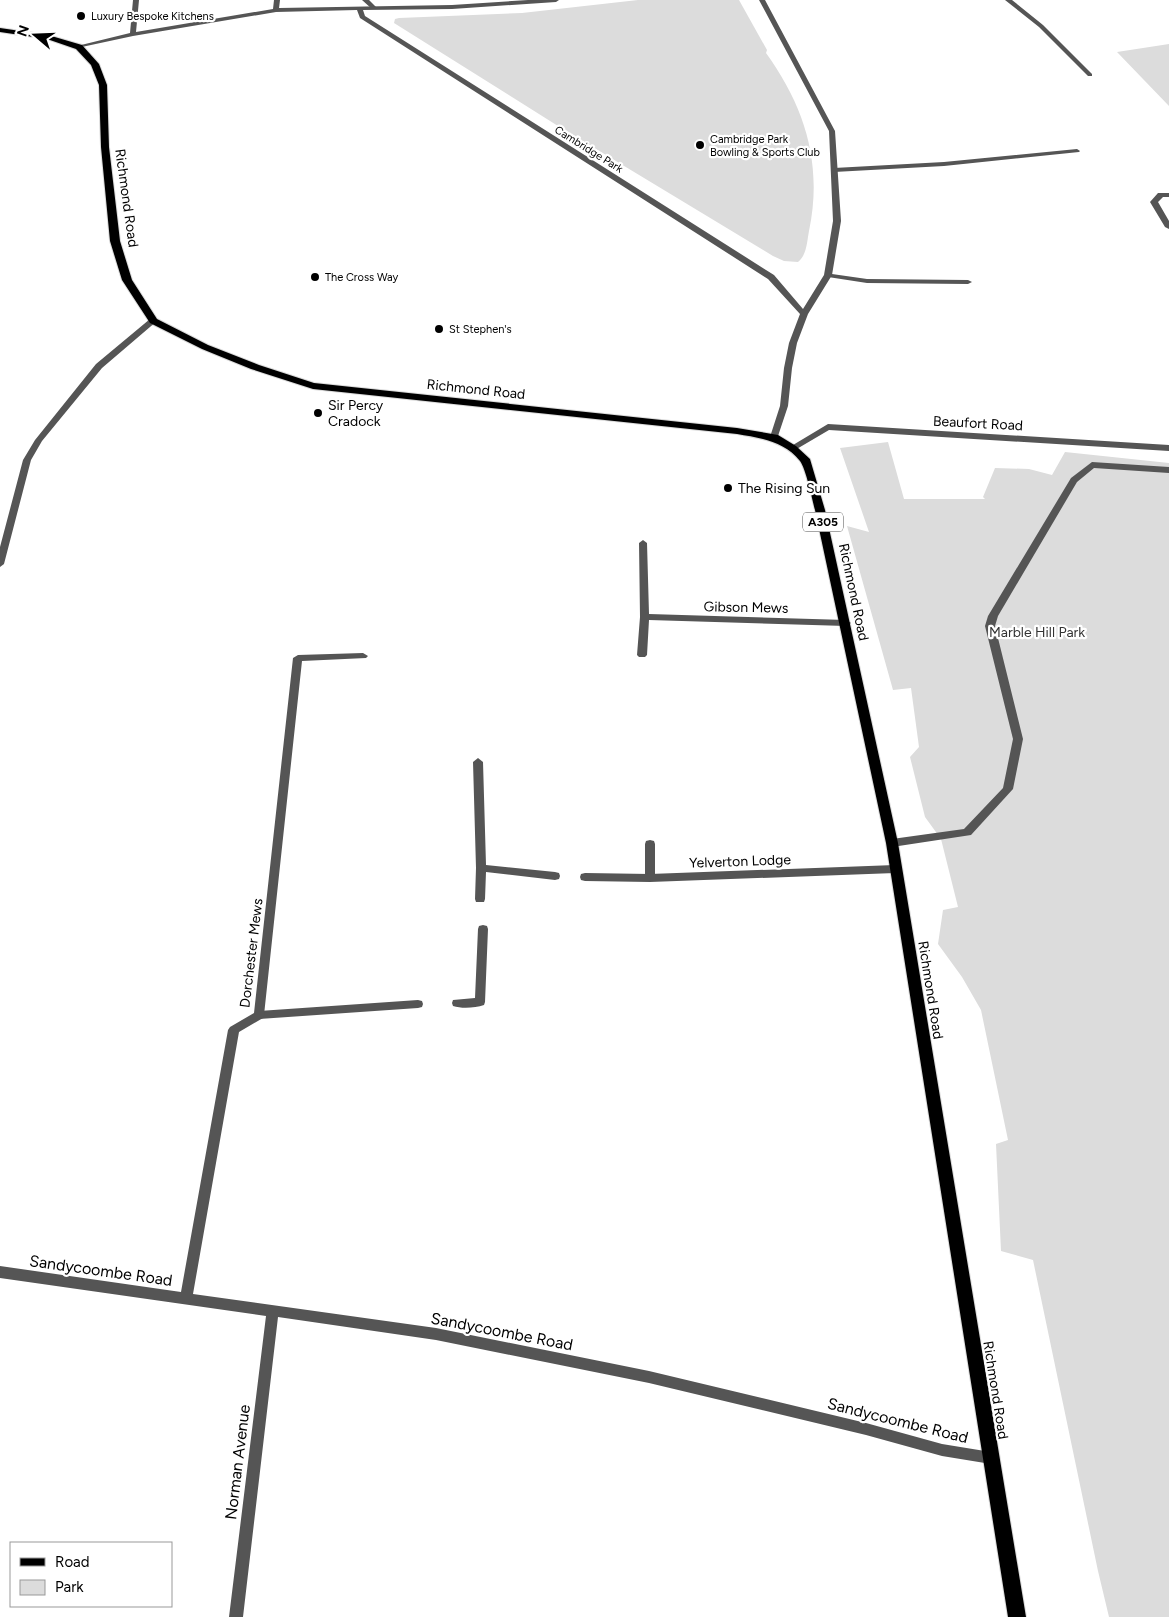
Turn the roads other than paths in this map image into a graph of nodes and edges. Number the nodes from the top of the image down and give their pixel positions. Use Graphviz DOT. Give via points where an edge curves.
graph roads {
  1 [pos="136,0"];
  2 [pos="277,0"];
  3 [pos="365,0"];
  4 [pos="556,0"];
  5 [pos="762,0"];
  6 [pos="1008,0"];
  7 [pos="374,8"];
  8 [pos="360,9"];
  9 [pos="276,10"];
  10 [pos="0,30"];
  11 [pos="133,34"];
  12 [pos="79,47"];
  13 [pos="1090,75"];
  14 [pos="1077,152"];
  15 [pos="834,170"];
  16 [pos="1169,195"];
  17 [pos="1169,227"];
  18 [pos="828,275"];
  19 [pos="968,282"];
  20 [pos="804,314"];
  21 [pos="153,322"];
  22 [pos="774,437"];
  23 [pos="792,448"];
  24 [pos="1169,448"];
  25 [pos="1169,470"];
  26 [pos="642,543"];
  27 [pos="0,564"];
  28 [pos="645,617"];
  29 [pos="846,623"];
  30 [pos="642,655"];
  31 [pos="363,656"];
  32 [pos="478,762"];
  33 [pos="892,843"];
  34 [pos="650,844"];
  35 [pos="481,868"];
  36 [pos="896,870"];
  37 [pos="555,876"];
  38 [pos="584,877"];
  39 [pos="650,878"];
  40 [pos="480,899"];
  41 [pos="483,929"];
  42 [pos="457,1003"];
  43 [pos="418,1004"];
  44 [pos="259,1015"];
  45 [pos="0,1272"];
  46 [pos="186,1298"];
  47 [pos="272,1312"];
  48 [pos="991,1458"];
  49 [pos="236,1617"];
  50 [pos="1017,1617"];
  1 -- 11 [label="street"];
  2 -- 9 [label="street"];
  3 -- 7 [label="street"];
  4 -- 7 [label="street"];
  5 -- 15 [label="street" via="832,132"];
  6 -- 13 [label="street" via="1041,26"];
  7 -- 8 [label="street"];
  8 -- 9 [label="street"];
  8 -- 20 [label="street, Cambridge Park" via="362,18 771,278"];
  9 -- 11 [label="street"];
  10 -- 12 [label="main road" via="48,37"];
  11 -- 12 [label="street"];
  12 -- 21 [label="main road, Richmond Road" via="95,64 103,85 104,147 115,241 127,280"];
  14 -- 15 [label="street"];
  15 -- 18 [label="street" via="837,221"];
  16 -- 17 [label="street" via="1161,195 1154,202"];
  18 -- 19 [label="street" via="866,281"];
  18 -- 20 [label="street"];
  20 -- 22 [label="street" via="793,343 784,406"];
  21 -- 22 [label="main road, Richmond Road / A305" via="254,367 313,386"];
  21 -- 27 [label="street" via="99,366 39,440 27,460"];
  22 -- 23 [label="main road, Richmond Road / A305"];
  23 -- 24 [label="street, Beaufort Road" via="828,427"];
  23 -- 29 [label="main road, Richmond Road / A305" via="806,461"];
  25 -- 33 [label="street" via="1092,465 1074,480 990,626 1018,739 1008,789 967,832"];
  26 -- 28 [label="street"];
  28 -- 29 [label="street, Gibson Mews"];
  28 -- 30 [label="street"];
  29 -- 33 [label="main road, Richmond Road / A305"];
  31 -- 44 [label="street, Dorchester Mews" via="298,658"];
  32 -- 35 [label="street"];
  33 -- 36 [label="main road, Richmond Road / A305"];
  34 -- 39 [label="street"];
  35 -- 37 [label="street"];
  35 -- 40 [label="street"];
  36 -- 39 [label="street, Yelverton Lodge"];
  36 -- 48 [label="main road, Richmond Road / A305"];
  38 -- 39 [label="street, Yelverton Lodge"];
  41 -- 42 [label="street" via="480,1002"];
  43 -- 44 [label="street"];
  44 -- 46 [label="street, Dorchester Mews" via="234,1030"];
  45 -- 46 [label="street, Sandycoombe Road"];
  46 -- 47 [label="street, Sandycoombe Road"];
  47 -- 48 [label="street, Sandycoombe Road" via="475,1341 649,1377 942,1450"];
  47 -- 49 [label="street, Norman Avenue"];
  48 -- 50 [label="main road, Richmond Road / A305"];
}
